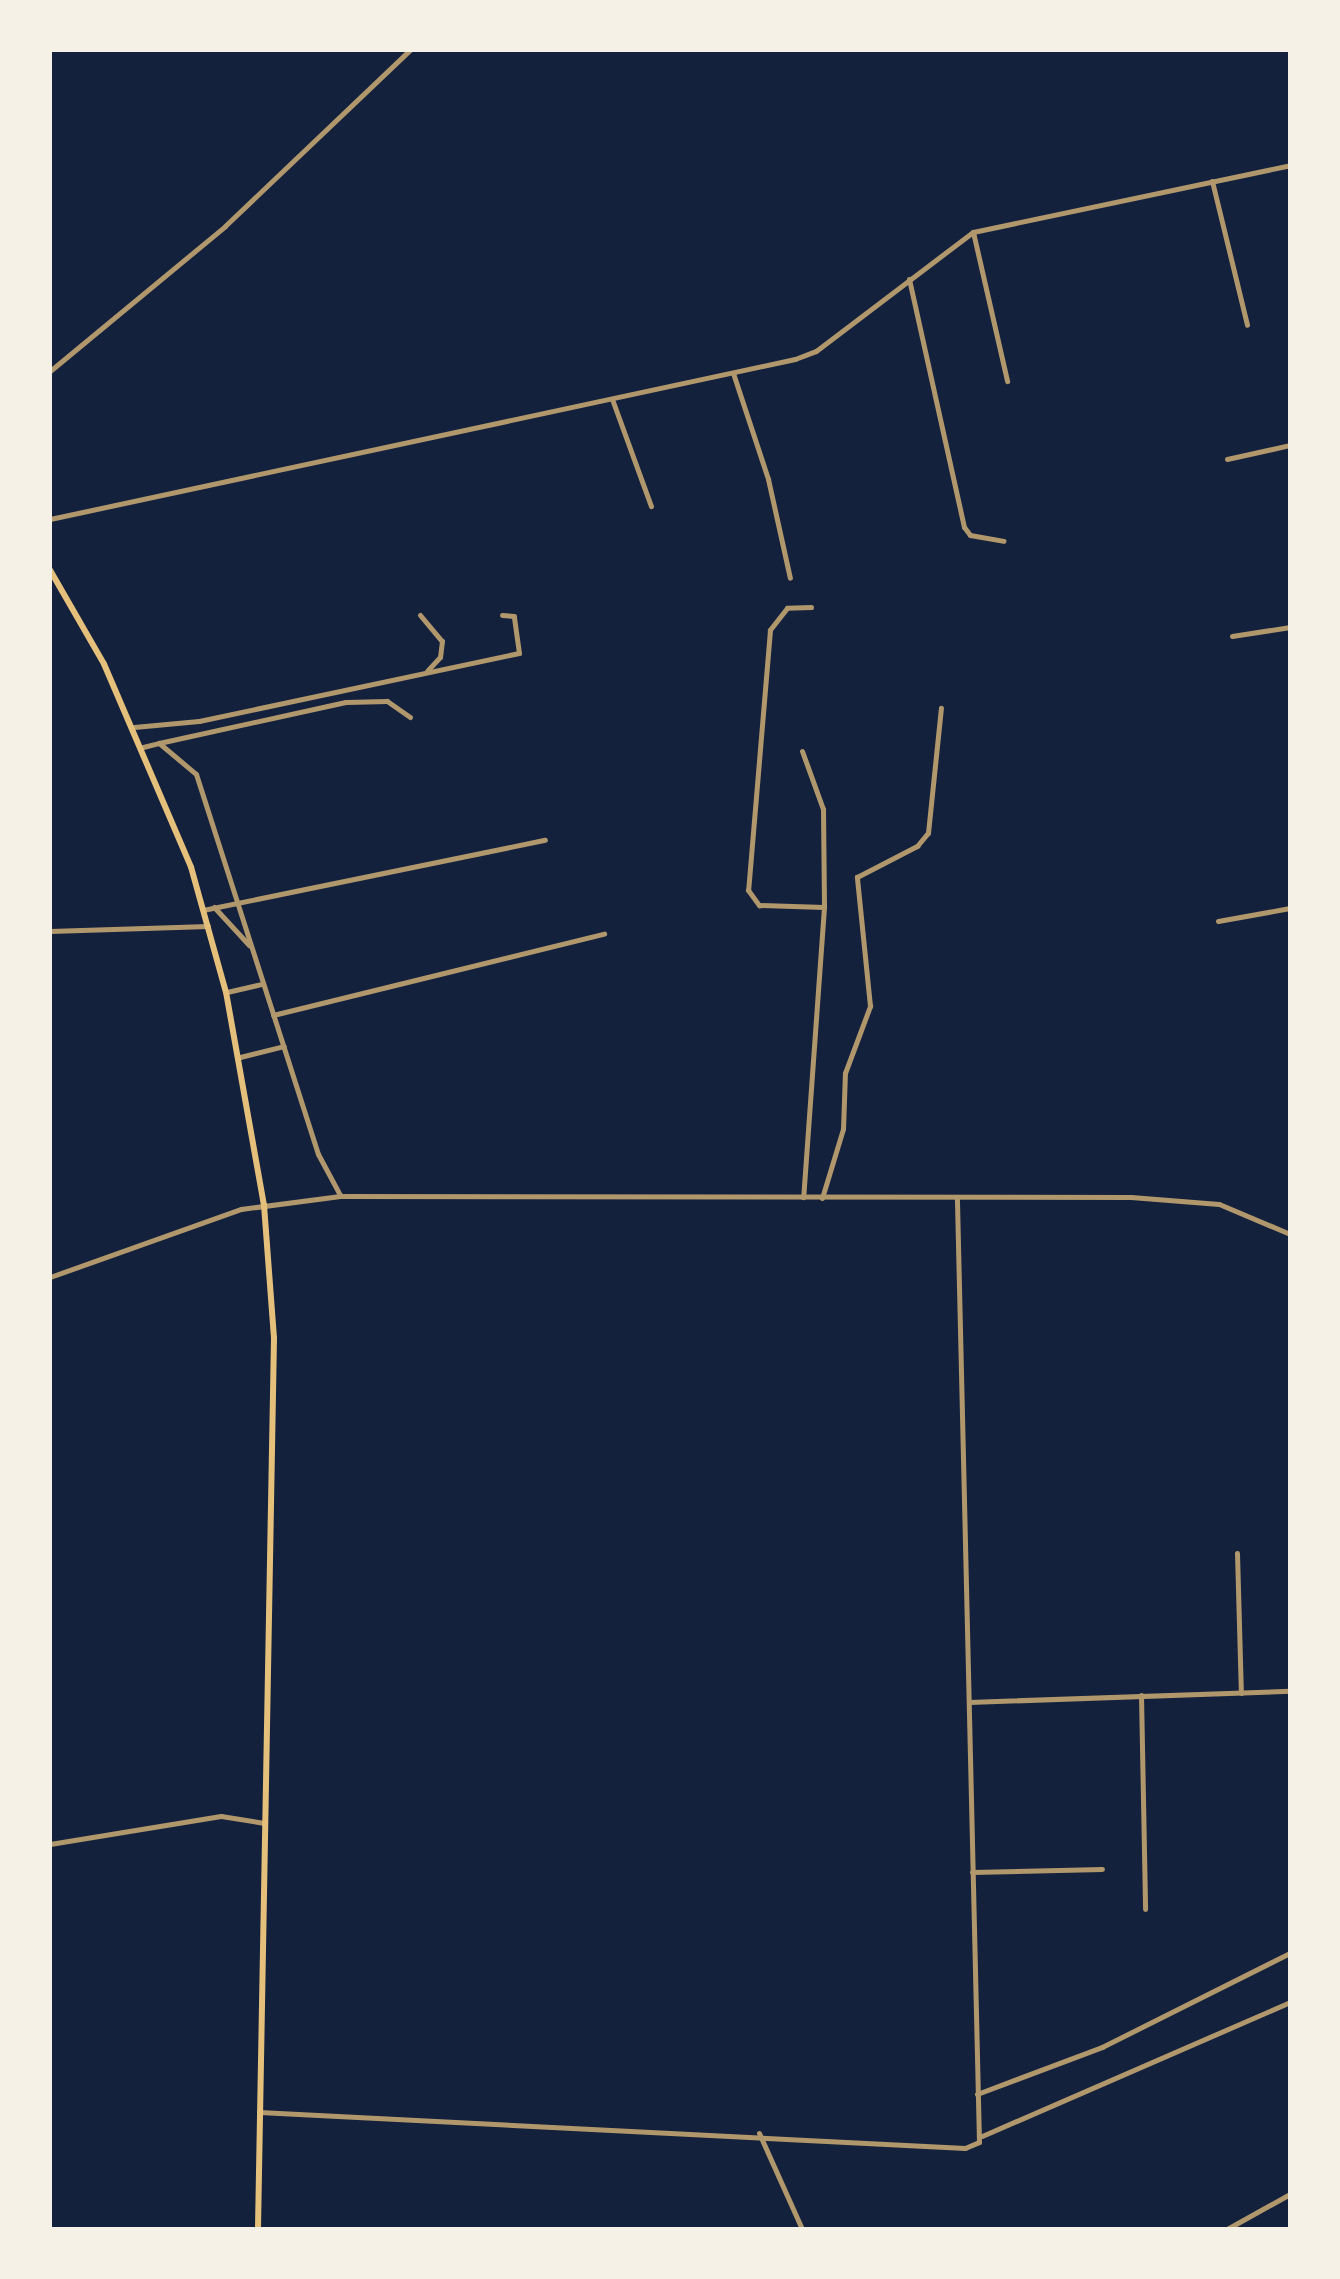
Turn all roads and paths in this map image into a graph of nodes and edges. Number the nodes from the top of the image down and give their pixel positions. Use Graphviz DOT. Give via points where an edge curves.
graph roads {
  1 [pos="410,50"];
  2 [pos="1290,165"];
  3 [pos="1212,181"];
  4 [pos="973,232"];
  5 [pos="909,278"];
  6 [pos="1246,325"];
  7 [pos="50,371"];
  8 [pos="733,373"];
  9 [pos="1007,381"];
  10 [pos="612,399"];
  11 [pos="1290,445"];
  12 [pos="1227,459"];
  13 [pos="651,506"];
  14 [pos="50,519"];
  15 [pos="1004,541"];
  16 [pos="50,570"];
  17 [pos="790,578"];
  18 [pos="811,607"];
  19 [pos="502,615"];
  20 [pos="420,616"];
  21 [pos="1290,627"];
  22 [pos="1232,636"];
  23 [pos="425,674"];
  24 [pos="942,708"];
  25 [pos="410,716"];
  26 [pos="134,727"];
  27 [pos="158,744"];
  28 [pos="142,747"];
  29 [pos="802,751"];
  30 [pos="545,840"];
  31 [pos="240,903"];
  32 [pos="824,907"];
  33 [pos="214,908"];
  34 [pos="1290,908"];
  35 [pos="202,910"];
  36 [pos="1218,921"];
  37 [pos="208,926"];
  38 [pos="50,931"];
  39 [pos="604,934"];
  40 [pos="252,948"];
  41 [pos="263,984"];
  42 [pos="226,992"];
  43 [pos="273,1015"];
  44 [pos="284,1046"];
  45 [pos="240,1058"];
  46 [pos="340,1196"];
  47 [pos="803,1198"];
  48 [pos="822,1198"];
  49 [pos="957,1198"];
  50 [pos="264,1205"];
  51 [pos="1290,1234"];
  52 [pos="50,1277"];
  53 [pos="1237,1553"];
  54 [pos="1290,1692"];
  55 [pos="1241,1693"];
  56 [pos="1141,1695"];
  57 [pos="969,1702"];
  58 [pos="267,1824"];
  59 [pos="50,1844"];
  60 [pos="1102,1869"];
  61 [pos="972,1872"];
  62 [pos="1145,1909"];
  63 [pos="1290,1953"];
  64 [pos="1290,2002"];
  65 [pos="977,2094"];
  66 [pos="259,2112"];
  67 [pos="759,2133"];
  68 [pos="980,2136"];
  69 [pos="1290,2194"];
  70 [pos="258,2229"];
  71 [pos="802,2229"];
  72 [pos="1227,2229"];
  1 -- 7 [label="street" via="226,226"];
  2 -- 3 [label="street"];
  3 -- 4 [label="street"];
  3 -- 6 [label="street"];
  4 -- 5 [label="street"];
  4 -- 9 [label="street"];
  5 -- 8 [label="street" via="808,355"];
  5 -- 15 [label="street" via="964,527 970,535"];
  8 -- 10 [label="street"];
  8 -- 17 [label="street" via="768,479"];
  10 -- 13 [label="street"];
  10 -- 14 [label="street"];
  11 -- 12 [label="street"];
  16 -- 26 [label="main road"];
  18 -- 32 [label="street" via="788,608 770,630 748,890 760,904"];
  19 -- 23 [label="street" via="514,616 519,653"];
  20 -- 23 [label="street" via="442,641 440,657"];
  21 -- 22 [label="street"];
  23 -- 26 [label="street" via="199,722"];
  24 -- 48 [label="street" via="928,833 917,846 857,878 870,1006 845,1073 843,1129"];
  25 -- 27 [label="street" via="388,701 346,702"];
  26 -- 28 [label="main road"];
  27 -- 28 [label="street"];
  27 -- 31 [label="street" via="196,774"];
  28 -- 35 [label="main road"];
  29 -- 32 [label="street" via="823,809"];
  30 -- 31 [label="street"];
  31 -- 33 [label="street"];
  31 -- 40 [label="street"];
  32 -- 47 [label="street"];
  33 -- 35 [label="street"];
  33 -- 40 [label="street"];
  34 -- 36 [label="street"];
  35 -- 37 [label="main road"];
  37 -- 38 [label="street"];
  37 -- 42 [label="main road"];
  39 -- 43 [label="street"];
  40 -- 41 [label="street"];
  41 -- 42 [label="street"];
  41 -- 43 [label="street"];
  42 -- 45 [label="main road"];
  43 -- 44 [label="street"];
  44 -- 45 [label="street"];
  44 -- 46 [label="street" via="318,1154"];
  45 -- 50 [label="main road"];
  46 -- 47 [label="street"];
  46 -- 50 [label="street"];
  47 -- 48 [label="street"];
  48 -- 49 [label="street"];
  49 -- 51 [label="street" via="1202,1201"];
  49 -- 57 [label="street"];
  50 -- 52 [label="street"];
  50 -- 58 [label="main road" via="274,1338"];
  53 -- 55 [label="street"];
  54 -- 55 [label="street"];
  55 -- 56 [label="street"];
  56 -- 57 [label="street"];
  56 -- 62 [label="street"];
  57 -- 61 [label="street"];
  58 -- 59 [label="street" via="221,1816"];
  58 -- 66 [label="main road"];
  60 -- 61 [label="street"];
  61 -- 65 [label="street"];
  63 -- 65 [label="street" via="1102,2047"];
  64 -- 68 [label="street"];
  65 -- 68 [label="street"];
  66 -- 67 [label="street"];
  66 -- 70 [label="main road"];
  67 -- 68 [label="street" via="964,2148"];
  67 -- 71 [label="street"];
  69 -- 72 [label="street"];
}
